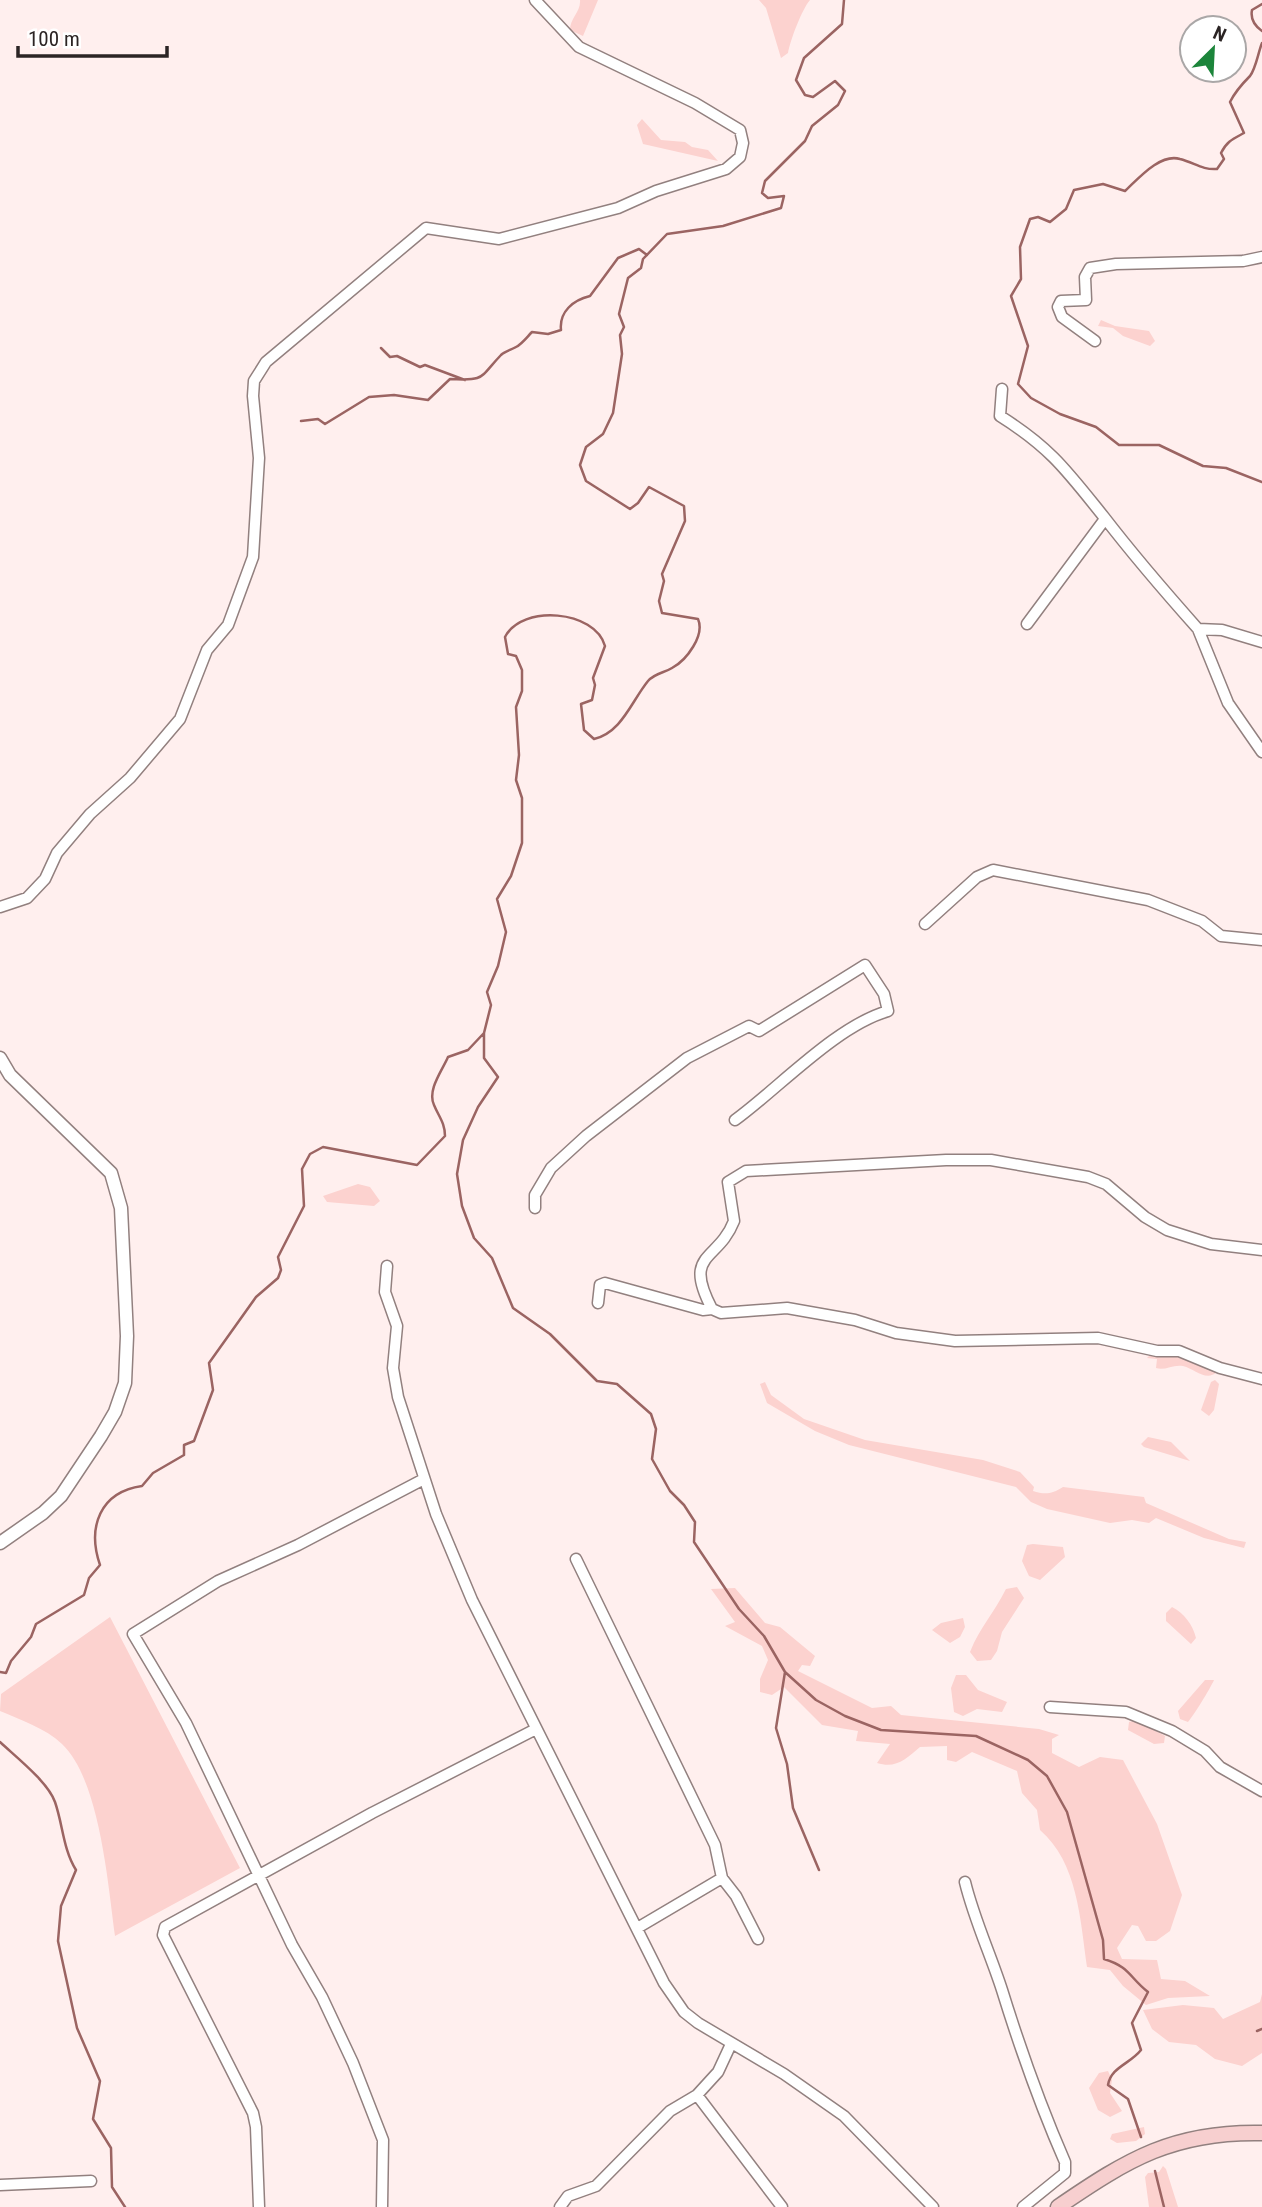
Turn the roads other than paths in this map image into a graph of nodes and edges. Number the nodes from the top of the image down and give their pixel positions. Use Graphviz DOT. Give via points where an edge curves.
graph roads {
  1 [pos="535,0"];
  2 [pos="1262,257"];
  3 [pos="1095,341"];
  4 [pos="1002,389"];
  5 [pos="1105,519"];
  6 [pos="1027,624"];
  7 [pos="1198,629"];
  8 [pos="1262,642"];
  9 [pos="1262,752"];
  10 [pos="0,907"];
  11 [pos="925,924"];
  12 [pos="1262,940"];
  13 [pos="0,1058"];
  14 [pos="735,1120"];
  15 [pos="536,1209"];
  16 [pos="1262,1250"];
  17 [pos="387,1266"];
  18 [pos="598,1303"];
  19 [pos="712,1309"];
  20 [pos="1262,1379"];
  21 [pos="424,1479"];
  22 [pos="0,1542"];
  23 [pos="576,1559"];
  24 [pos="1050,1707"];
  25 [pos="536,1729"];
  26 [pos="1262,1791"];
  27 [pos="260,1874"];
  28 [pos="722,1878"];
  29 [pos="965,1882"];
  30 [pos="639,1927"];
  31 [pos="758,1939"];
  32 [pos="731,2044"];
  33 [pos="697,2095"];
  34 [pos="1262,2133"];
  35 [pos="92,2180"];
  36 [pos="0,2186"];
  37 [pos="258,2207"];
  38 [pos="382,2207"];
  39 [pos="560,2207"];
  40 [pos="782,2207"];
  41 [pos="933,2207"];
  42 [pos="1023,2207"];
  43 [pos="1058,2207"];
  1 -- 10 [label="street" via="579,47 683,96 740,130 740,157 719,172 618,208 499,239 426,228 265,362 254,380 253,396 259,458 253,557 228,625 207,650 180,719 130,778 90,814 27,898"];
  2 -- 3 [label="street" via="1090,268 1085,277 1086,300 1061,301 1058,307 1062,317"];
  4 -- 5 [label="street" via="1000,416 1039,442 1070,471"];
  5 -- 6 [label="street"];
  5 -- 7 [label="street"];
  7 -- 8 [label="street" via="1222,630"];
  7 -- 9 [label="street" via="1228,703"];
  11 -- 12 [label="street" via="977,877 993,870 1148,900 1202,921 1221,936"];
  13 -- 22 [label="street" via="10,1075 111,1173 121,1208 127,1336 123,1391 101,1436 61,1496"];
  14 -- 15 [label="street" via="775,1091 787,1074 869,1017 888,1011 884,994 865,965 760,1031 749,1026 687,1058 655,1081 551,1168 535,1195"];
  16 -- 19 [label="street" via="1190,1238 1145,1217 1106,1184 1088,1177 991,1160 746,1171 727,1182 734,1221 702,1261 703,1292"];
  17 -- 21 [label="street" via="385,1292 397,1326 393,1368 406,1429"];
  18 -- 19 [label="street" via="600,1285 605,1283"];
  19 -- 20 [label="street" via="721,1313 787,1308 855,1320 896,1333 955,1341 1098,1338 1179,1352"];
  21 -- 25 [label="street" via="472,1600"];
  21 -- 27 [label="street" via="218,1581 133,1634 186,1723"];
  23 -- 28 [label="street" via="715,1845"];
  24 -- 26 [label="street" via="1126,1712 1172,1731"];
  25 -- 27 [label="street"];
  25 -- 30 [label="street"];
  27 -- 37 [label="street" via="165,1927 163,1935 253,2113"];
  27 -- 38 [label="street" via="322,1997 381,2133"];
  28 -- 30 [label="street"];
  28 -- 31 [label="street"];
  29 -- 42 [label="street" via="1017,2042 1065,2162 1065,2173"];
  30 -- 32 [label="street" via="664,1983 684,2012"];
  32 -- 33 [label="street" via="718,2072"];
  32 -- 41 [label="street" via="844,2116"];
  33 -- 39 [label="street" via="670,2111 596,2186 568,2196"];
  33 -- 40 [label="street"];
  34 -- 43 [label="main road" via="1202,2137 1146,2152"];
  35 -- 36 [label="street"];
}
